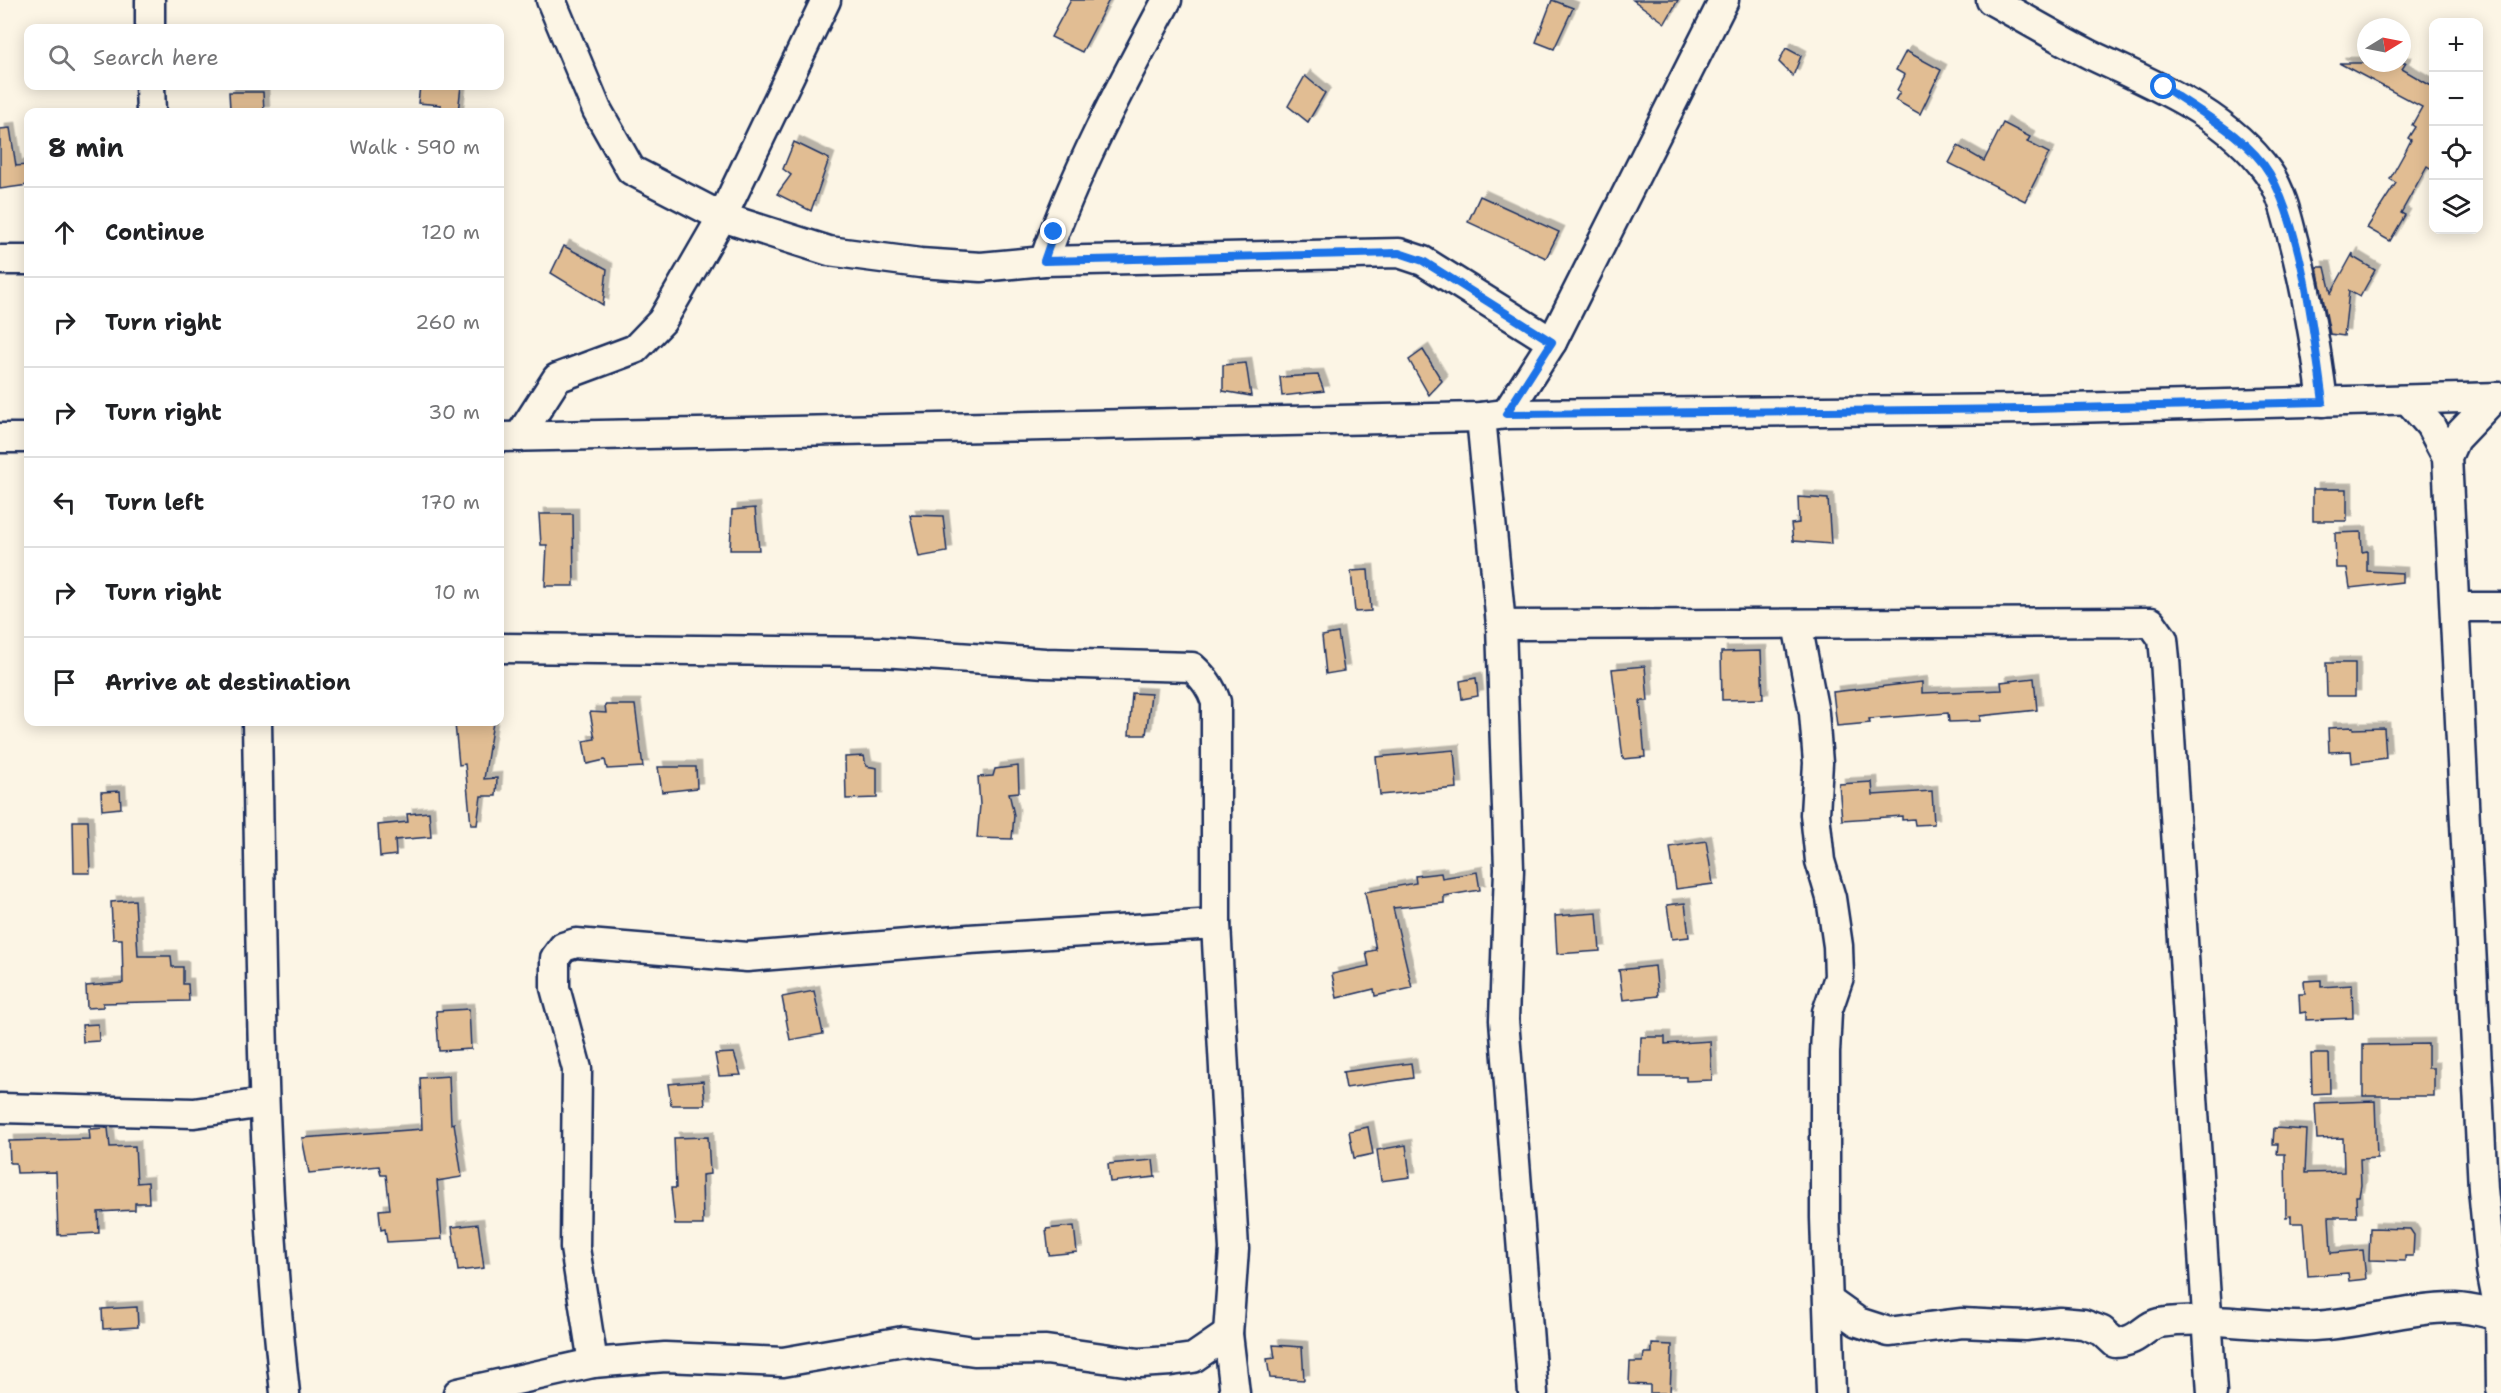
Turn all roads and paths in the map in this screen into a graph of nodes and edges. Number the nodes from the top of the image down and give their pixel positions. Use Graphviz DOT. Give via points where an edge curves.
graph roads {
  1 [pos="150,0"];
  2 [pos="551,0"];
  3 [pos="826,0"];
  4 [pos="1167,0"];
  5 [pos="1724,0"];
  6 [pos="1991,0"];
  7 [pos="150,24"];
  8 [pos="150,90"];
  9 [pos="151,108"];
  10 [pos="722,217"];
  11 [pos="0,260"];
  12 [pos="24,260"];
  13 [pos="1044,261"];
  14 [pos="1552,342"];
  15 [pos="2498,397"];
  16 [pos="2408,400"];
  17 [pos="2323,402"];
  18 [pos="1494,416"];
  19 [pos="509,437"];
  20 [pos="0,438"];
  21 [pos="24,438"];
  22 [pos="2447,457"];
  23 [pos="2501,607"];
  24 [pos="2455,608"];
  25 [pos="1797,624"];
  26 [pos="1501,625"];
  27 [pos="504,648"];
  28 [pos="257,726"];
  29 [pos="1216,924"];
  30 [pos="263,1103"];
  31 [pos="0,1108"];
  32 [pos="1830,1302"];
  33 [pos="2500,1316"];
  34 [pos="2206,1321"];
  35 [pos="1228,1334"];
  36 [pos="594,1363"];
  37 [pos="2501,1389"];
  38 [pos="285,1393"];
  39 [pos="458,1393"];
  40 [pos="1235,1393"];
  41 [pos="1533,1393"];
  42 [pos="1831,1393"];
  43 [pos="2212,1393"];
  1 -- 7 [label="street"];
  2 -- 10 [label="street" via="597,111 631,170"];
  3 -- 10 [label="street"];
  4 -- 13 [label="street" via="1128,72"];
  5 -- 14 [label="street"];
  6 -- 17 [label="street" via="2091,54 2164,87 2237,137 2269,173 2286,213 2299,264 2311,315"];
  8 -- 9 [label="street"];
  10 -- 13 [label="street" via="829,251 981,267"];
  10 -- 19 [label="street" via="663,321 635,349 557,378"];
  11 -- 12 [label="street"];
  13 -- 14 [label="street" via="1399,253 1423,261"];
  14 -- 18 [label="street"];
  15 -- 16 [label="street"];
  15 -- 22 [label="street" via="2455,439"];
  16 -- 17 [label="street"];
  16 -- 22 [label="street" via="2430,425"];
  17 -- 18 [label="street"];
  18 -- 19 [label="street"];
  18 -- 26 [label="street"];
  20 -- 21 [label="street"];
  22 -- 24 [label="street"];
  23 -- 24 [label="street"];
  24 -- 33 [label="street" via="2483,1189"];
  25 -- 26 [label="street"];
  25 -- 32 [label="street" via="1814,713 1818,763 1815,814 1820,861 1831,898 1838,946 1839,977 1827,1012 1825,1053 1825,1218"];
  25 -- 34 [label="street" via="2151,622 2163,639"];
  26 -- 41 [label="street" via="1509,870 1504,1020"];
  27 -- 29 [label="street" via="882,652 1045,663 1192,667 1211,687 1216,702"];
  28 -- 30 [label="street"];
  29 -- 35 [label="street" via="1234,1249"];
  29 -- 36 [label="street" via="747,957 576,943 563,947 555,958 555,988 578,1069 575,1248"];
  30 -- 31 [label="street" via="194,1113"];
  30 -- 38 [label="street"];
  32 -- 34 [label="street" via="1858,1322 1888,1332 1962,1323 2025,1326 2060,1322 2102,1331 2115,1343 2130,1342 2156,1323"];
  32 -- 42 [label="street"];
  33 -- 34 [label="street" via="2458,1308 2317,1326"];
  33 -- 37 [label="street"];
  34 -- 43 [label="street"];
  35 -- 36 [label="street" via="1193,1358 1139,1363 1046,1350 974,1351 903,1341 783,1362 665,1357"];
  35 -- 40 [label="street"];
  36 -- 39 [label="street"];
}
